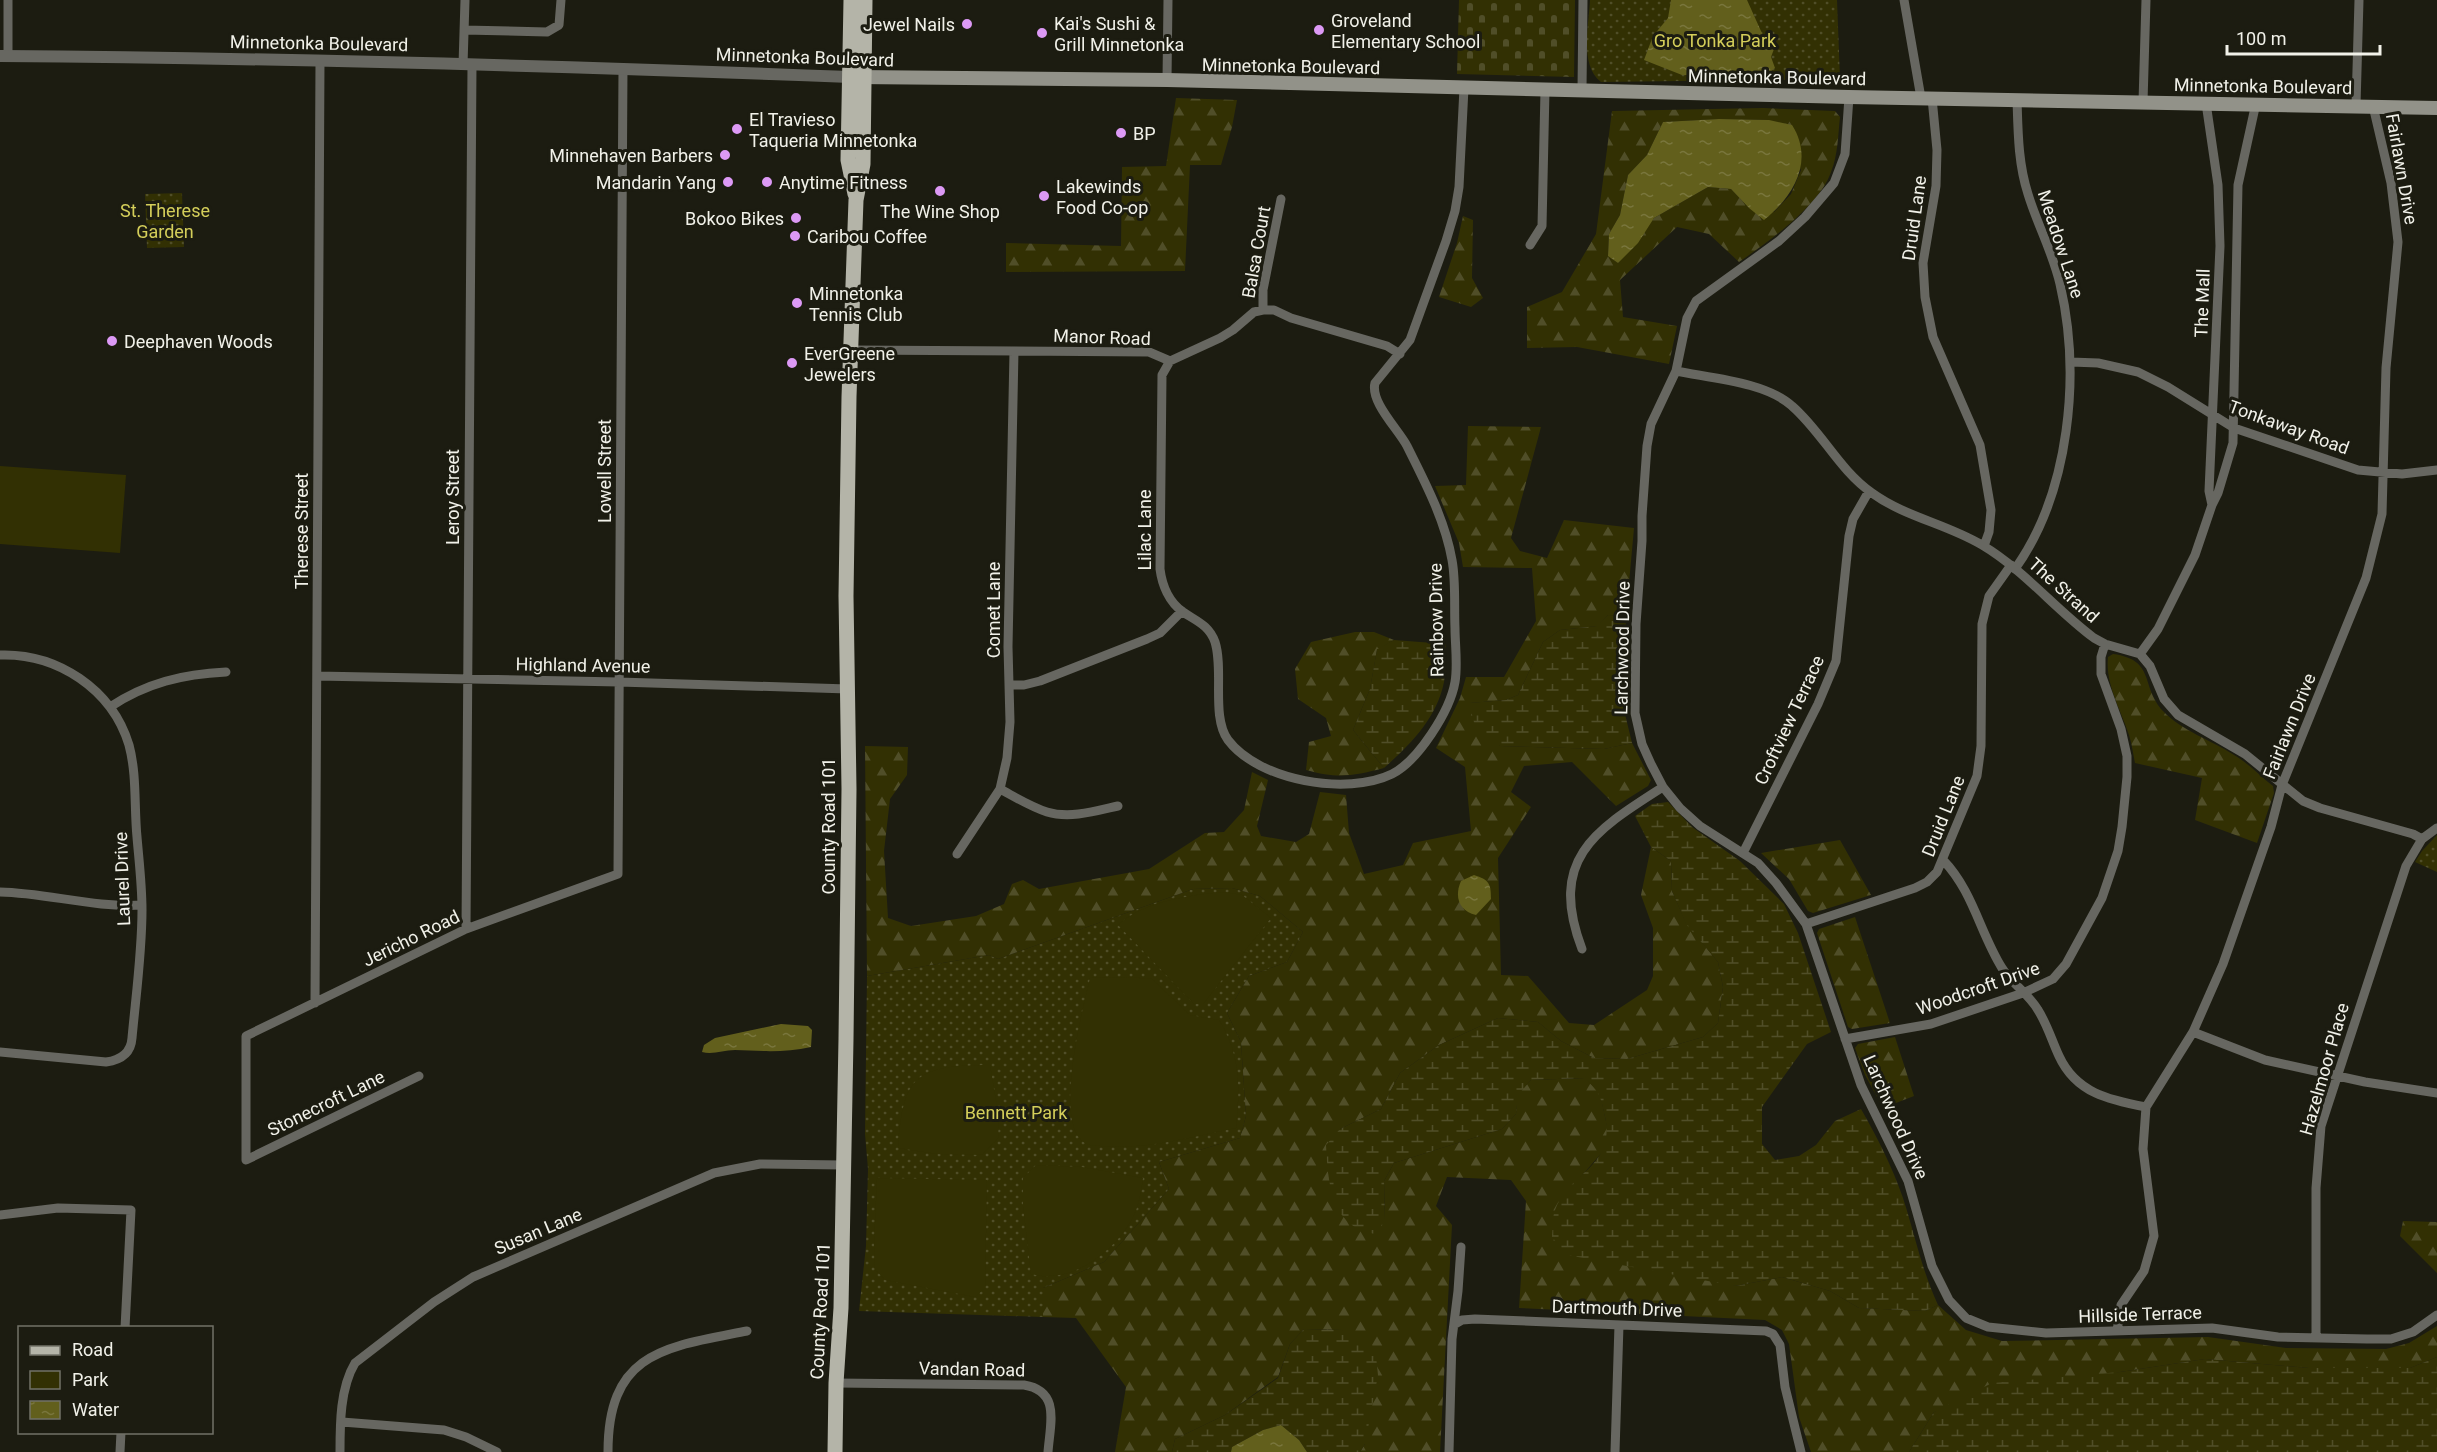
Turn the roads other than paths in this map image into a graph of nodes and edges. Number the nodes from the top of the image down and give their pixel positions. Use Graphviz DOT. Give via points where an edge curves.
graph roads {
  1 [pos="9,0"];
  2 [pos="465,0"];
  3 [pos="561,0"];
  4 [pos="851,0"];
  5 [pos="865,0"];
  6 [pos="1168,0"];
  7 [pos="1583,0"];
  8 [pos="1904,0"];
  9 [pos="2146,0"];
  10 [pos="2359,0"];
  11 [pos="464,30"];
  12 [pos="4,56"];
  13 [pos="320,60"];
  14 [pos="467,65"];
  15 [pos="623,68"];
  16 [pos="858,77"];
  17 [pos="1167,80"];
  18 [pos="1464,88"];
  19 [pos="1545,90"];
  20 [pos="1582,90"];
  21 [pos="1849,97"];
  22 [pos="1926,98"];
  23 [pos="2017,99"];
  24 [pos="2143,102"];
  25 [pos="2206,103"];
  26 [pos="2256,103"];
  27 [pos="2356,105"];
  28 [pos="2373,106"];
  29 [pos="2437,108"];
  30 [pos="1281,199"];
  31 [pos="1530,245"];
  32 [pos="1263,310"];
  33 [pos="850,350"];
  34 [pos="1014,351"];
  35 [pos="1400,354"];
  36 [pos="1170,361"];
  37 [pos="2071,362"];
  38 [pos="1676,371"];
  39 [pos="2213,416"];
  40 [pos="2234,428"];
  41 [pos="2437,470"];
  42 [pos="2383,474"];
  43 [pos="1869,491"];
  44 [pos="2212,505"];
  45 [pos="1984,546"];
  46 [pos="2013,567"];
  47 [pos="1182,612"];
  48 [pos="2105,644"];
  49 [pos="2140,654"];
  50 [pos="0,656"];
  51 [pos="226,672"];
  52 [pos="317,676"];
  53 [pos="468,679"];
  54 [pos="619,682"];
  55 [pos="1010,685"];
  56 [pos="848,689"];
  57 [pos="110,707"];
  58 [pos="2282,785"];
  59 [pos="1663,787"];
  60 [pos="1000,789"];
  61 [pos="1118,806"];
  62 [pos="2437,828"];
  63 [pos="2421,839"];
  64 [pos="1743,853"];
  65 [pos="957,855"];
  66 [pos="1943,860"];
  67 [pos="618,874"];
  68 [pos="0,892"];
  69 [pos="142,905"];
  70 [pos="1806,924"];
  71 [pos="466,929"];
  72 [pos="1582,949"];
  73 [pos="2023,993"];
  74 [pos="315,1003"];
  75 [pos="2193,1032"];
  76 [pos="1845,1039"];
  77 [pos="0,1052"];
  78 [pos="2337,1075"];
  79 [pos="419,1076"];
  80 [pos="2437,1093"];
  81 [pos="2146,1107"];
  82 [pos="246,1160"];
  83 [pos="844,1165"];
  84 [pos="0,1215"];
  85 [pos="1461,1246"];
  86 [pos="2437,1316"];
  87 [pos="1966,1318"];
  88 [pos="1455,1324"];
  89 [pos="1619,1325"];
  90 [pos="125,1326"];
  91 [pos="747,1330"];
  92 [pos="2117,1331"];
  93 [pos="2316,1338"];
  94 [pos="836,1383"];
  95 [pos="342,1422"];
  96 [pos="121,1434"];
  97 [pos="120,1452"];
  98 [pos="340,1452"];
  99 [pos="497,1452"];
  100 [pos="608,1452"];
  101 [pos="835,1452"];
  102 [pos="1048,1452"];
  103 [pos="1449,1452"];
  104 [pos="1615,1452"];
  105 [pos="1801,1452"];
  1 -- 12 [label="street"];
  2 -- 11 [label="street, Leroy Street"];
  3 -- 11 [label="street" via="559,25 547,32"];
  4 -- 16 [label="main road, County Road 101"];
  5 -- 16 [label="main road, County Road 101"];
  6 -- 17 [label="street"];
  7 -- 20 [label="street"];
  8 -- 22 [label="street, Druid Lane"];
  9 -- 24 [label="street"];
  10 -- 27 [label="street"];
  11 -- 14 [label="street, Leroy Street"];
  12 -- 13 [label="street, Minnetonka Boulevard"];
  13 -- 14 [label="street, Minnetonka Boulevard"];
  13 -- 52 [label="street, Therese Street"];
  14 -- 15 [label="street, Minnetonka Boulevard"];
  14 -- 53 [label="street, Leroy Street"];
  15 -- 16 [label="street, Minnetonka Boulevard"];
  15 -- 54 [label="street, Lowell Street"];
  16 -- 17 [label="main road, Minnetonka Boulevard"];
  16 -- 33 [label="main road, County Road 101" via="848,160 856,200"];
  17 -- 18 [label="main road, Minnetonka Boulevard"];
  18 -- 19 [label="main road, Minnetonka Boulevard"];
  18 -- 35 [label="street, Rainbow Drive" via="1455,211 1410,340"];
  19 -- 20 [label="main road, Minnetonka Boulevard"];
  19 -- 31 [label="street" via="1542,226"];
  20 -- 21 [label="main road, Minnetonka Boulevard"];
  21 -- 22 [label="main road, Minnetonka Boulevard"];
  21 -- 38 [label="street, Larchwood Drive" via="1845,154 1834,183 1779,242 1696,301 1687,318"];
  22 -- 23 [label="main road, Minnetonka Boulevard"];
  22 -- 45 [label="street, Druid Lane" via="1937,150 1936,186 1923,263 1925,297 1933,337 1980,445 1991,510"];
  23 -- 24 [label="main road, Minnetonka Boulevard"];
  23 -- 37 [label="street, Meadow Lane" via="2022,173 2060,283"];
  24 -- 25 [label="main road, Minnetonka Boulevard"];
  25 -- 26 [label="main road, Minnetonka Boulevard"];
  25 -- 39 [label="street, The Mall" via="2218,185 2220,246"];
  26 -- 27 [label="main road, Minnetonka Boulevard"];
  26 -- 40 [label="street, The Mall" via="2238,186"];
  27 -- 28 [label="main road, Minnetonka Boulevard"];
  28 -- 29 [label="main road, Minnetonka Boulevard"];
  28 -- 42 [label="street, Fairlawn Drive" via="2391,183 2398,242 2386,368"];
  30 -- 32 [label="street, Balsa Court" via="1263,290"];
  32 -- 35 [label="street" via="1274,310 1387,346"];
  32 -- 36 [label="street, Manor Road" via="1254,312 1220,338"];
  33 -- 34 [label="street, Manor Road"];
  33 -- 56 [label="main road, County Road 101"];
  34 -- 36 [label="street, Manor Road" via="1149,352"];
  34 -- 55 [label="street, Comet Lane"];
  35 -- 47 [label="street, Rainbow Drive" via="1375,383 1374,392 1406,443 1441,519 1453,563 1455,682 1442,715 1417,754 1392,774 1354,784 1313,782 1254,762 1234,748 1222,729 1218,656 1211,633"];
  36 -- 47 [label="street, Lilac Lane" via="1162,375 1160,569 1165,590"];
  37 -- 39 [label="street, Tonkaway Road" via="2138,372"];
  37 -- 46 [label="street, Meadow Lane" via="2067,424 2056,478 2024,556"];
  38 -- 43 [label="street, The Strand" via="1758,388 1782,398"];
  38 -- 59 [label="street, Larchwood Drive" via="1651,424 1647,446 1636,624 1636,720 1642,744"];
  39 -- 40 [label="street, Tonkaway Road"];
  39 -- 44 [label="street, The Mall" via="2209,490"];
  40 -- 42 [label="street, Tonkaway Road" via="2358,470"];
  40 -- 44 [label="street, The Mall" via="2233,443"];
  41 -- 42 [label="street, Tonkaway Road"];
  42 -- 58 [label="street, Fairlawn Drive" via="2382,514 2366,578"];
  43 -- 45 [label="street, The Strand" via="1901,510"];
  43 -- 64 [label="street, Croftview Terrace" via="1853,519 1849,536 1836,661"];
  44 -- 49 [label="street, The Mall" via="2182,585"];
  45 -- 46 [label="street, The Strand"];
  46 -- 48 [label="street, The Strand" via="2084,631"];
  46 -- 66 [label="street, Druid Lane" via="1989,596 1984,612 1980,763 1973,790"];
  47 -- 55 [label="street" via="1160,633 1147,639 1040,681"];
  48 -- 49 [label="street, The Strand"];
  48 -- 73 [label="street, Woodcroft Drive" via="2101,674 2127,756 2118,851 2102,898 2066,964 2053,979"];
  49 -- 58 [label="street" via="2150,666 2164,699 2178,715 2245,754"];
  50 -- 57 [label="street" via="37,658 59,665"];
  51 -- 57 [label="street" via="164,680"];
  52 -- 53 [label="street, Highland Avenue"];
  52 -- 74 [label="street, Therese Street"];
  53 -- 54 [label="street, Highland Avenue"];
  53 -- 71 [label="street, Leroy Street"];
  54 -- 56 [label="street, Highland Avenue"];
  54 -- 67 [label="street, Lowell Street"];
  55 -- 60 [label="street, Comet Lane" via="1007,758"];
  56 -- 83 [label="main road, County Road 101"];
  57 -- 69 [label="street, Laurel Drive" via="129,746"];
  58 -- 63 [label="street" via="2320,808"];
  58 -- 75 [label="street, Fairlawn Drive" via="2237,926"];
  59 -- 64 [label="street, Larchwood Drive" via="1700,826"];
  59 -- 72 [label="street" via="1603,827 1575,868 1570,907"];
  60 -- 61 [label="street" via="1059,814"];
  60 -- 65 [label="street, Comet Lane"];
  62 -- 63 [label="street, Hazelmoor Place"];
  63 -- 78 [label="street, Hazelmoor Place" via="2406,866"];
  64 -- 70 [label="street, Larchwood Drive" via="1776,883"];
  66 -- 70 [label="street, Druid Lane" via="1937,872 1915,888"];
  66 -- 73 [label="street" via="1960,880 2003,970"];
  67 -- 71 [label="street, Jericho Road"];
  68 -- 69 [label="street" via="89,904"];
  69 -- 77 [label="street, Laurel Drive" via="132,1038 127,1053 106,1062"];
  70 -- 76 [label="street, Larchwood Drive"];
  71 -- 74 [label="street, Jericho Road"];
  73 -- 76 [label="street, Woodcroft Drive" via="1931,1024"];
  73 -- 81 [label="street" via="2039,1011 2060,1059 2079,1083 2102,1097"];
  74 -- 82 [label="street, Jericho Road" via="246,1036"];
  75 -- 78 [label="street" via="2265,1059"];
  75 -- 81 [label="street, Fairlawn Drive"];
  76 -- 87 [label="street, Larchwood Drive" via="1861,1085 1908,1181 1940,1285"];
  78 -- 80 [label="street"];
  78 -- 93 [label="street, Hazelmoor Place" via="2321,1126 2317,1159"];
  79 -- 82 [label="street, Stonecroft Lane"];
  81 -- 92 [label="street, Fairlawn Drive" via="2143,1149 2154,1236 2144,1272 2121,1305"];
  83 -- 94 [label="main road, County Road 101"];
  83 -- 95 [label="street, Susan Lane" via="760,1164 714,1173 473,1277 355,1363 347,1376"];
  84 -- 90 [label="street" via="58,1208 131,1210"];
  85 -- 88 [label="street"];
  86 -- 93 [label="street, Hillside Terrace" via="2413,1332 2391,1339"];
  87 -- 92 [label="street, Hillside Terrace" via="2003,1330"];
  88 -- 89 [label="street, Dartmouth Drive" via="1475,1319"];
  88 -- 103 [label="street"];
  89 -- 104 [label="street"];
  89 -- 105 [label="street, Dartmouth Drive" via="1759,1330 1773,1334 1780,1345"];
  91 -- 100 [label="street" via="681,1344 644,1360 615,1399 608,1429"];
  92 -- 93 [label="street, Hillside Terrace" via="2212,1328"];
  94 -- 101 [label="main road, County Road 101"];
  94 -- 102 [label="street, Vandan Road" via="1024,1385 1039,1389 1050,1406"];
  95 -- 98 [label="street, Susan Lane"];
  95 -- 99 [label="street" via="444,1430"];
  96 -- 97 [label="street"];
}
